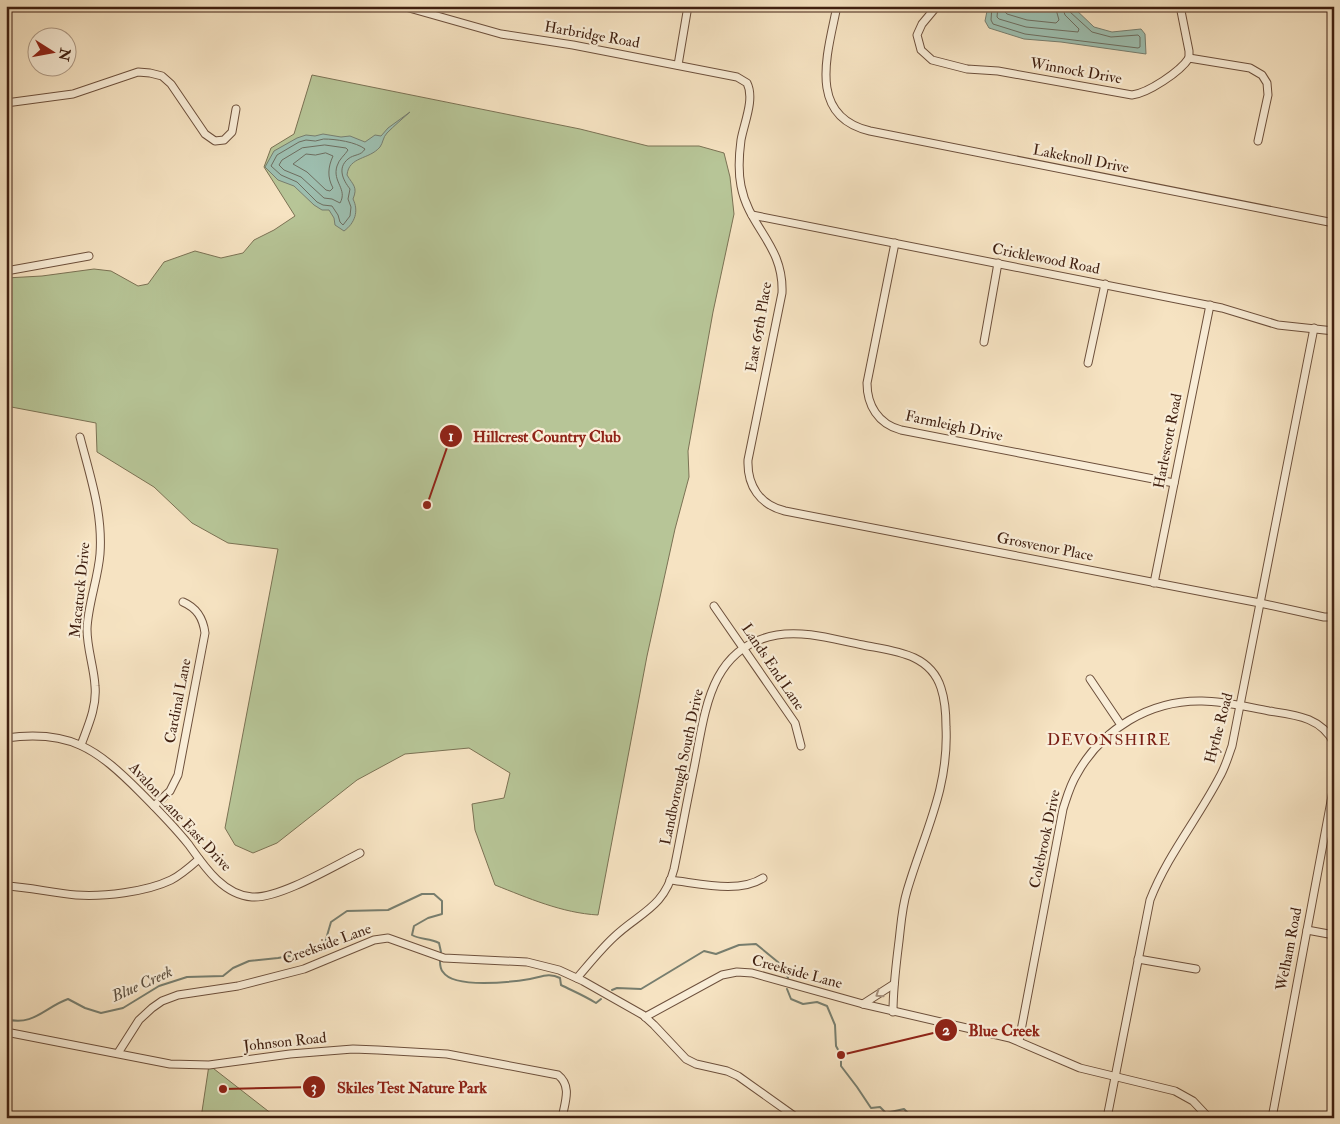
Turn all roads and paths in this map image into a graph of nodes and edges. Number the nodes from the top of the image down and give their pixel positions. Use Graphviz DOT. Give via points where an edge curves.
graph roads {
  1 [pos="402,6"];
  2 [pos="688,6"];
  3 [pos="837,6"];
  4 [pos="937,6"];
  5 [pos="1180,6"];
  6 [pos="1189,58"];
  7 [pos="678,64"];
  8 [pos="747,83"];
  9 [pos="6,103"];
  10 [pos="236,109"];
  11 [pos="1258,141"];
  12 [pos="752,215"];
  13 [pos="1334,223"];
  14 [pos="895,243"];
  15 [pos="89,256"];
  16 [pos="998,263"];
  17 [pos="6,271"];
  18 [pos="1104,284"];
  19 [pos="1210,305"];
  20 [pos="1314,328"];
  21 [pos="1334,331"];
  22 [pos="984,342"];
  23 [pos="1088,363"];
  24 [pos="80,437"];
  25 [pos="1174,483"];
  26 [pos="756,492"];
  27 [pos="1154,583"];
  28 [pos="183,602"];
  29 [pos="1260,603"];
  30 [pos="714,606"];
  31 [pos="1334,617"];
  32 [pos="744,648"];
  33 [pos="1090,679"];
  34 [pos="1240,705"];
  35 [pos="1122,725"];
  36 [pos="6,738"];
  37 [pos="1334,742"];
  38 [pos="81,745"];
  39 [pos="801,746"];
  40 [pos="1334,785"];
  41 [pos="154,806"];
  42 [pos="360,853"];
  43 [pos="199,859"];
  44 [pos="763,878"];
  45 [pos="670,880"];
  46 [pos="6,886"];
  47 [pos="1307,930"];
  48 [pos="1334,935"];
  49 [pos="1138,959"];
  50 [pos="1196,969"];
  51 [pos="577,978"];
  52 [pos="894,984"];
  53 [pos="863,1004"];
  54 [pos="893,1012"];
  55 [pos="645,1017"];
  56 [pos="6,1032"];
  57 [pos="1019,1041"];
  58 [pos="118,1053"];
  59 [pos="1115,1077"];
  60 [pos="562,1118"];
  61 [pos="797,1118"];
  62 [pos="1107,1118"];
  63 [pos="1209,1118"];
  64 [pos="1272,1118"];
  1 -- 7 [label="street, Harbridge Road" via="501,34"];
  2 -- 7 [label="street"];
  3 -- 13 [label="street, Lakeknoll Drive" via="825,68 826,86 838,112 849,122 868,131"];
  4 -- 6 [label="street, Winnock Drive" via="922,24 918,44 935,62 966,69 998,71 1129,94 1155,86"];
  5 -- 6 [label="street"];
  6 -- 11 [label="street" via="1250,68 1262,75 1268,95"];
  7 -- 8 [label="street, Harbridge Road" via="738,76"];
  8 -- 12 [label="street, East 65th Place" via="750,94 739,163 741,186"];
  9 -- 10 [label="street" via="73,94 144,72 159,75 172,84 212,140 224,140 230,134"];
  12 -- 14 [label="street, Cricklewood Road"];
  12 -- 26 [label="street, East 65th Place" via="777,258 782,277 748,460 748,473"];
  14 -- 16 [label="street, Cricklewood Road"];
  14 -- 25 [label="street, Farmleigh Drive" via="867,382 873,410 883,421 901,430"];
  15 -- 17 [label="street"];
  16 -- 18 [label="street, Cricklewood Road"];
  16 -- 22 [label="street"];
  18 -- 19 [label="street, Cricklewood Road"];
  18 -- 23 [label="street"];
  19 -- 20 [label="street, Cricklewood Road" via="1278,325"];
  19 -- 25 [label="street, Harlescott Road"];
  20 -- 21 [label="street, Cricklewood Road"];
  20 -- 29 [label="street, Hythe Road"];
  24 -- 38 [label="street, Macatuck Drive" via="94,488 100,537 87,628 96,687 95,701"];
  25 -- 27 [label="street, Harlescott Road"];
  26 -- 27 [label="street, Grosvenor Place" via="769,505 785,511"];
  27 -- 29 [label="street, Grosvenor Place"];
  28 -- 41 [label="street, Cardinal Lane" via="199,614 205,633 178,775 170,791"];
  29 -- 31 [label="street, Grosvenor Place"];
  29 -- 34 [label="street, Hythe Road"];
  30 -- 32 [label="street, Lands End Lane"];
  32 -- 39 [label="street, Lands End Lane" via="794,723"];
  32 -- 45 [label="street, Landborough South Drive" via="722,671 707,699"];
  32 -- 52 [label="street, Landborough South Drive" via="765,638 802,634 906,654 922,661 939,682 947,737 944,772 937,806 904,905"];
  33 -- 35 [label="street"];
  34 -- 35 [label="street, Colebrook Drive" via="1182,702 1153,709"];
  34 -- 37 [label="street" via="1309,719 1322,726"];
  34 -- 49 [label="street, Hythe Road" via="1224,768 1157,883 1147,912"];
  35 -- 57 [label="street, Colebrook Drive" via="1086,759 1066,798"];
  36 -- 38 [label="street, Avalon Lane East Drive" via="46,736"];
  38 -- 41 [label="street, Avalon Lane East Drive" via="112,765"];
  40 -- 47 [label="street, Welham Road"];
  41 -- 43 [label="street, Avalon Lane East Drive"];
  42 -- 43 [label="street, Avalon Lane East Drive" via="287,889 254,897 241,895 224,885"];
  43 -- 46 [label="street" via="169,881 126,892 83,895"];
  44 -- 45 [label="street" via="738,887"];
  45 -- 51 [label="street, Landborough South Drive" via="653,907 614,936"];
  47 -- 48 [label="street"];
  47 -- 64 [label="street, Welham Road"];
  49 -- 50 [label="street"];
  49 -- 59 [label="street, Hythe Road"];
  51 -- 55 [label="street, Creekside Lane"];
  51 -- 58 [label="street, Creekside Lane" via="533,963 444,958 380,938 304,969 162,1001 139,1020"];
  52 -- 53 [label="street, one-way"];
  52 -- 54 [label="street, Landborough South Drive"];
  53 -- 54 [label="street, Creekside Lane"];
  53 -- 55 [label="street, Creekside Lane" via="752,973 737,972 717,977"];
  54 -- 57 [label="street, Creekside Lane"];
  55 -- 61 [label="street" via="686,1059 735,1074"];
  56 -- 58 [label="street, Johnson Road"];
  57 -- 59 [label="street, Creekside Lane" via="1074,1066"];
  58 -- 60 [label="street, Johnson Road" via="195,1066 353,1049 457,1055 553,1073 565,1082"];
  59 -- 62 [label="street, Hythe Road"];
  59 -- 63 [label="street, Creekside Lane" via="1175,1091 1193,1101"];
}
